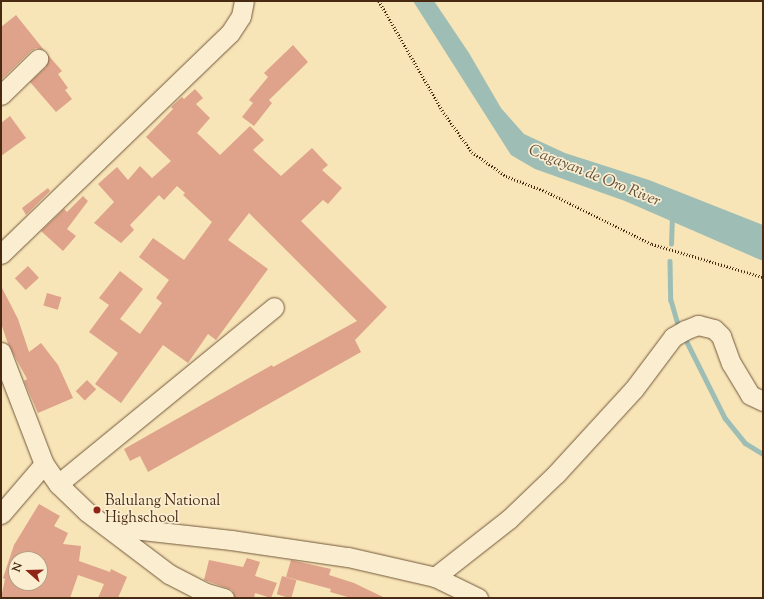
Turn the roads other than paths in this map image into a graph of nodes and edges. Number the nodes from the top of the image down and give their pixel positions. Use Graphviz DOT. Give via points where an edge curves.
graph roads {
  1 [pos="244,1"];
  2 [pos="38,59"];
  3 [pos="1,95"];
  4 [pos="1,254"];
  5 [pos="274,306"];
  6 [pos="1,352"];
  7 [pos="763,401"];
  8 [pos="44,464"];
  9 [pos="58,484"];
  10 [pos="1,514"];
  11 [pos="106,526"];
  12 [pos="435,577"];
  13 [pos="224,598"];
  14 [pos="478,598"];
  1 -- 4 [label="street" via="241,16 230,33"];
  2 -- 3 [label="street"];
  5 -- 9 [label="street"];
  6 -- 8 [label="street"];
  7 -- 12 [label="street" via="750,395 731,362 721,336 714,330 698,325 679,334 634,389 556,474 509,519"];
  8 -- 9 [label="street"];
  8 -- 10 [label="street"];
  9 -- 11 [label="street"];
  11 -- 12 [label="street" via="348,557"];
  11 -- 13 [label="street" via="169,574 206,593"];
  12 -- 14 [label="street"];
}
